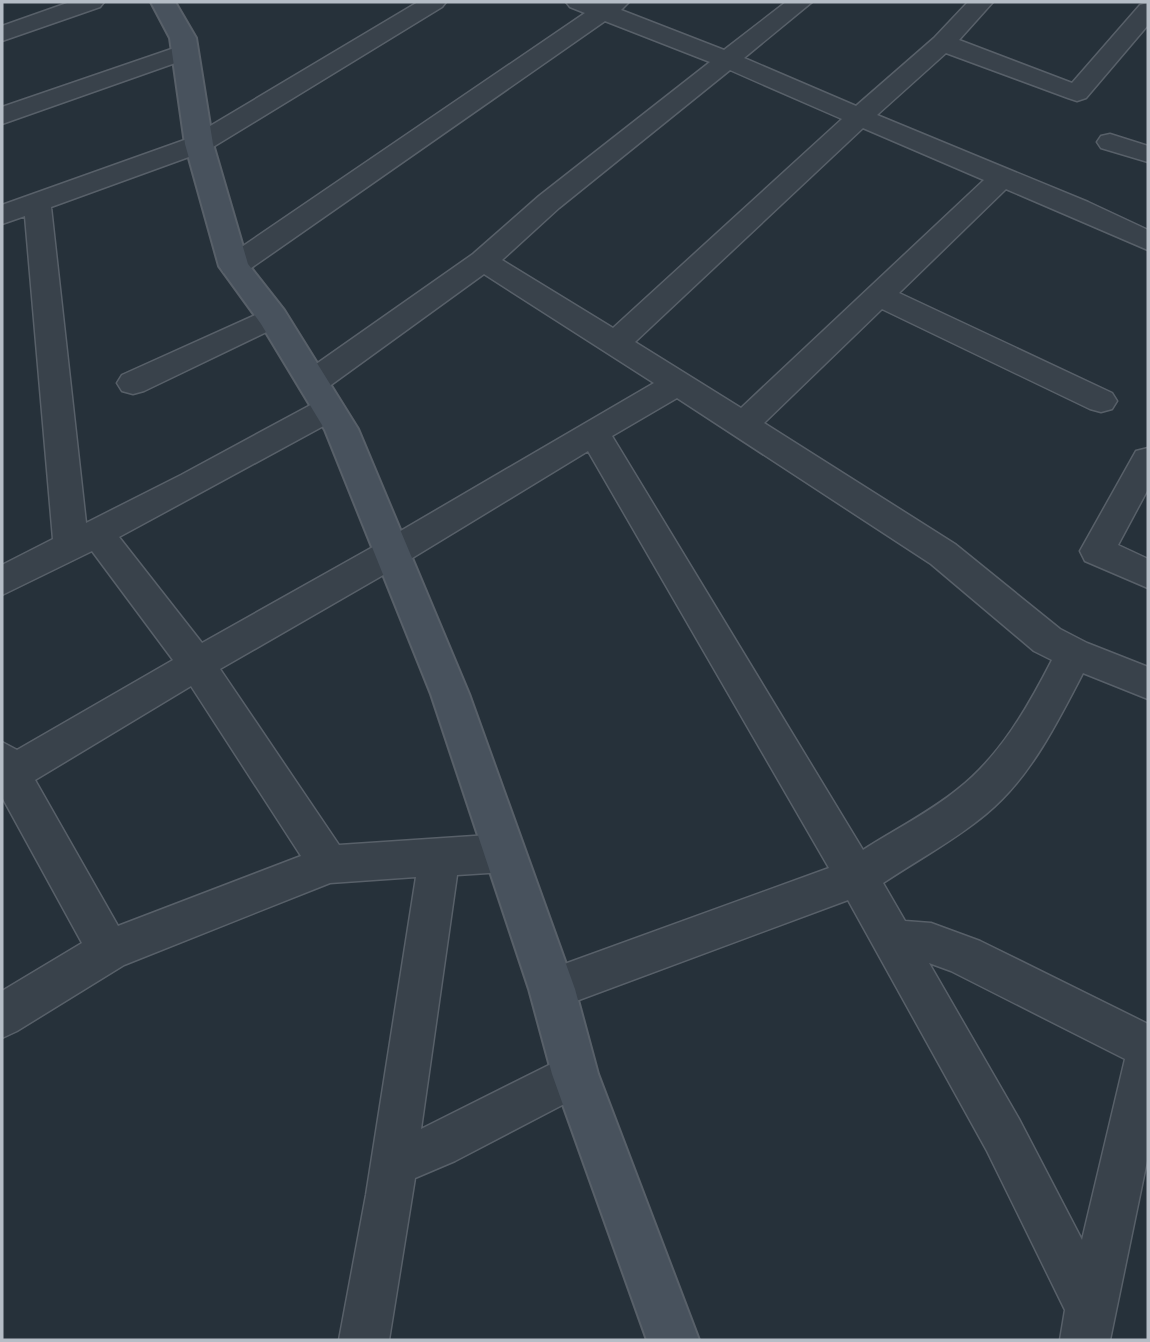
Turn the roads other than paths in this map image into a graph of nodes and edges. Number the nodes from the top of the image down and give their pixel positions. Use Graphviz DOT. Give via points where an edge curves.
graph roads {
  1 [pos="92,2"];
  2 [pos="163,2"];
  3 [pos="434,2"];
  4 [pos="579,2"];
  5 [pos="800,2"];
  6 [pos="981,2"];
  7 [pos="610,7"];
  8 [pos="1148,10"];
  9 [pos="2,34"];
  10 [pos="943,43"];
  11 [pos="186,51"];
  12 [pos="727,60"];
  13 [pos="2,116"];
  14 [pos="859,117"];
  15 [pos="1111,142"];
  16 [pos="199,144"];
  17 [pos="1148,154"];
  18 [pos="1002,178"];
  19 [pos="37,201"];
  20 [pos="2,215"];
  21 [pos="1148,242"];
  22 [pos="483,261"];
  23 [pos="234,265"];
  24 [pos="879,296"];
  25 [pos="273,317"];
  26 [pos="615,343"];
  27 [pos="133,383"];
  28 [pos="677,383"];
  29 [pos="321,396"];
  30 [pos="1101,401"];
  31 [pos="743,425"];
  32 [pos="594,432"];
  33 [pos="1148,460"];
  34 [pos="84,540"];
  35 [pos="392,553"];
  36 [pos="1148,574"];
  37 [pos="2,581"];
  38 [pos="1074,654"];
  39 [pos="197,664"];
  40 [pos="1148,684"];
  41 [pos="5,771"];
  42 [pos="504,853"];
  43 [pos="439,857"];
  44 [pos="329,864"];
  45 [pos="857,877"];
  46 [pos="893,941"];
  47 [pos="109,950"];
  48 [pos="552,989"];
  49 [pos="2,1016"];
  50 [pos="1148,1047"];
  51 [pos="1148,1056"];
  52 [pos="575,1074"];
  53 [pos="1136,1162"];
  54 [pos="393,1163"];
  55 [pos="1087,1324"];
  56 [pos="364,1340"];
  57 [pos="673,1340"];
  1 -- 9 [label="street"];
  2 -- 11 [label="street"];
  3 -- 16 [label="street"];
  4 -- 7 [label="street"];
  5 -- 12 [label="street"];
  6 -- 10 [label="street"];
  7 -- 12 [label="street"];
  7 -- 23 [label="street"];
  8 -- 10 [label="street" via="1077,93"];
  10 -- 14 [label="street"];
  11 -- 13 [label="street"];
  11 -- 16 [label="street"];
  12 -- 14 [label="street"];
  12 -- 22 [label="street" via="549,202"];
  14 -- 18 [label="street"];
  14 -- 26 [label="street"];
  15 -- 17 [label="street"];
  16 -- 19 [label="street"];
  16 -- 23 [label="street"];
  18 -- 21 [label="street"];
  18 -- 24 [label="street"];
  19 -- 20 [label="street"];
  19 -- 34 [label="street"];
  22 -- 26 [label="street"];
  22 -- 29 [label="street"];
  23 -- 25 [label="street"];
  24 -- 30 [label="street"];
  24 -- 31 [label="street"];
  25 -- 27 [label="street"];
  25 -- 29 [label="street"];
  26 -- 28 [label="street"];
  28 -- 31 [label="street"];
  28 -- 32 [label="street"];
  29 -- 34 [label="street"];
  29 -- 35 [label="street" via="341,429"];
  31 -- 38 [label="street" via="943,554 1046,640"];
  32 -- 35 [label="street"];
  32 -- 45 [label="street"];
  33 -- 36 [label="street" via="1097,551"];
  34 -- 37 [label="street"];
  34 -- 39 [label="street"];
  35 -- 39 [label="street"];
  35 -- 42 [label="street" via="450,694"];
  38 -- 40 [label="street"];
  38 -- 45 [label="street" via="1043,714 1005,769 972,802"];
  39 -- 41 [label="street"];
  39 -- 44 [label="street"];
  41 -- 47 [label="street"];
  42 -- 43 [label="street"];
  42 -- 48 [label="street"];
  43 -- 44 [label="street"];
  43 -- 54 [label="street"];
  44 -- 47 [label="street"];
  45 -- 46 [label="street"];
  45 -- 48 [label="street"];
  46 -- 50 [label="street" via="931,943 965,956"];
  46 -- 55 [label="street" via="1003,1135"];
  47 -- 49 [label="street"];
  48 -- 52 [label="street"];
  51 -- 53 [label="street"];
  52 -- 54 [label="street" via="439,1145"];
  52 -- 57 [label="street"];
  53 -- 55 [label="street"];
  54 -- 56 [label="street"];
}
